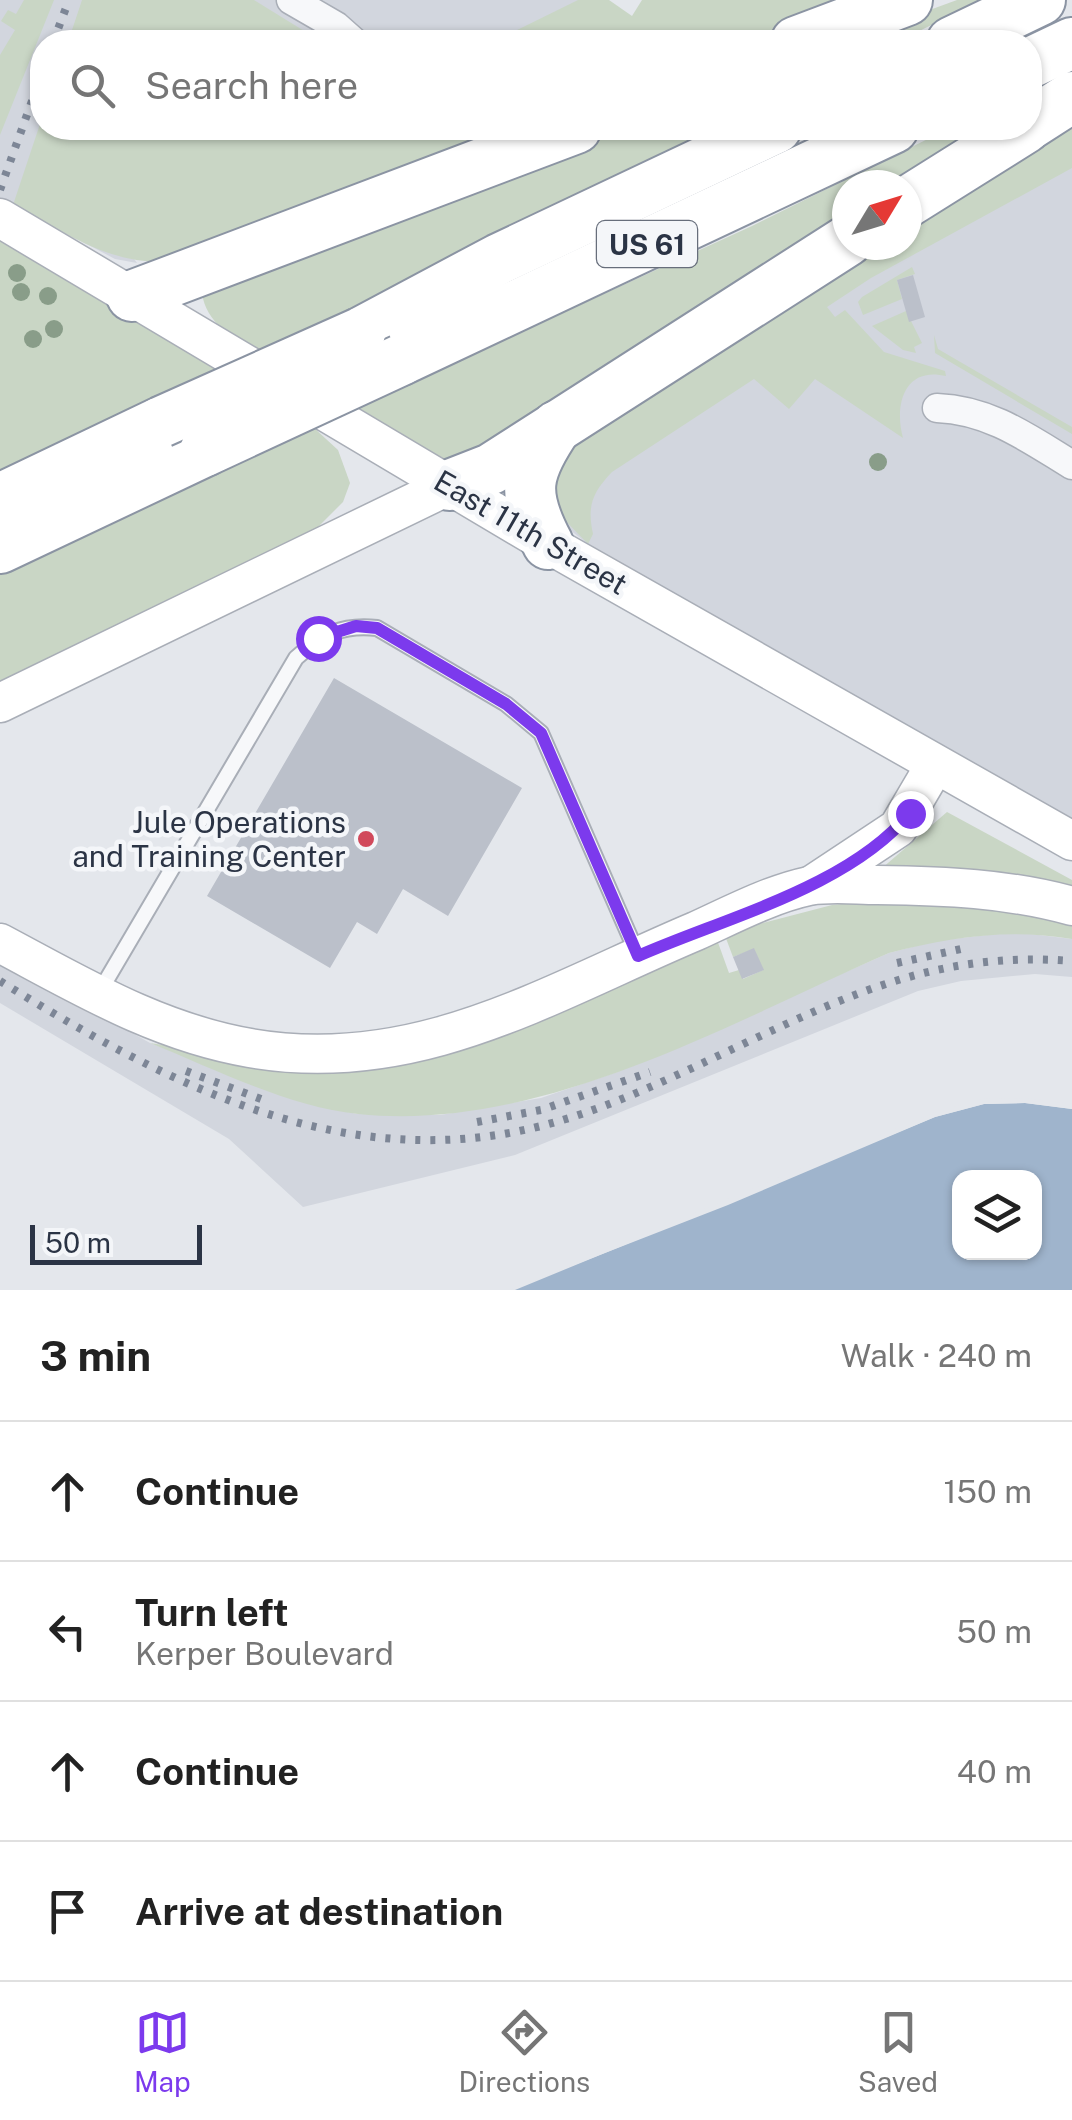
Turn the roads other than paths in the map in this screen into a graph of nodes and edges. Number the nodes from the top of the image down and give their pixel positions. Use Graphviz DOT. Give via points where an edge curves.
graph roads {
  1 [pos="291,0"];
  2 [pos="906,0"];
  3 [pos="1040,0"];
  4 [pos="340,30"];
  5 [pos="827,30"];
  6 [pos="977,30"];
  7 [pos="1072,43"];
  8 [pos="1042,57"];
  9 [pos="1072,97"];
  10 [pos="1042,116"];
  11 [pos="544,140"];
  12 [pos="751,140"];
  13 [pos="865,140"];
  14 [pos="1005,140"];
  15 [pos="922,192"];
  16 [pos="0,218"];
  17 [pos="832,250"];
  18 [pos="132,296"];
  19 [pos="380,346"];
  20 [pos="937,408"];
  21 [pos="558,424"];
  22 [pos="1072,465"];
  23 [pos="450,485"];
  24 [pos="0,499"];
  25 [pos="548,544"];
  26 [pos="0,548"];
  27 [pos="0,703"];
  28 [pos="936,765"];
  29 [pos="1070,840"];
  30 [pos="809,886"];
  31 [pos="1072,906"];
  32 [pos="0,942"];
  33 [pos="638,956"];
  34 [pos="96,996"];
  1 -- 4 [label="street"];
  2 -- 5 [label="highway"];
  3 -- 6 [label="highway"];
  7 -- 8 [label="highway"];
  9 -- 10 [label="highway"];
  11 -- 18 [label="highway"];
  12 -- 19 [label="highway, US 61" via="499,259"];
  13 -- 19 [label="highway, US 61"];
  14 -- 15 [label="highway"];
  16 -- 18 [label="main road, East 11th Street"];
  17 -- 21 [label="highway"];
  18 -- 23 [label="main road, East 11th Street"];
  19 -- 24 [label="highway, US 61, bridge" via="162,422"];
  19 -- 26 [label="highway, US 61, bridge" via="205,451"];
  20 -- 22 [label="street" via="995,418"];
  21 -- 23 [label="highway" via="490,469"];
  21 -- 25 [label="highway" via="539,452 528,494"];
  23 -- 25 [label="main road, East 11th Street"];
  23 -- 27 [label="main road"];
  25 -- 28 [label="main road, East 11th Street"];
  28 -- 29 [label="main road, East 11th Street"];
  28 -- 30 [label="main road" via="898,828"];
  30 -- 31 [label="main road" via="978,888"];
  30 -- 33 [label="main road"];
  32 -- 34 [label="main road"];
  33 -- 34 [label="main road" via="480,1028 432,1042 326,1054 206,1038"];
  33 -- 34 [label="lane" via="541,733 506,704 377,628 356,626 318,638 296,658"];
}
